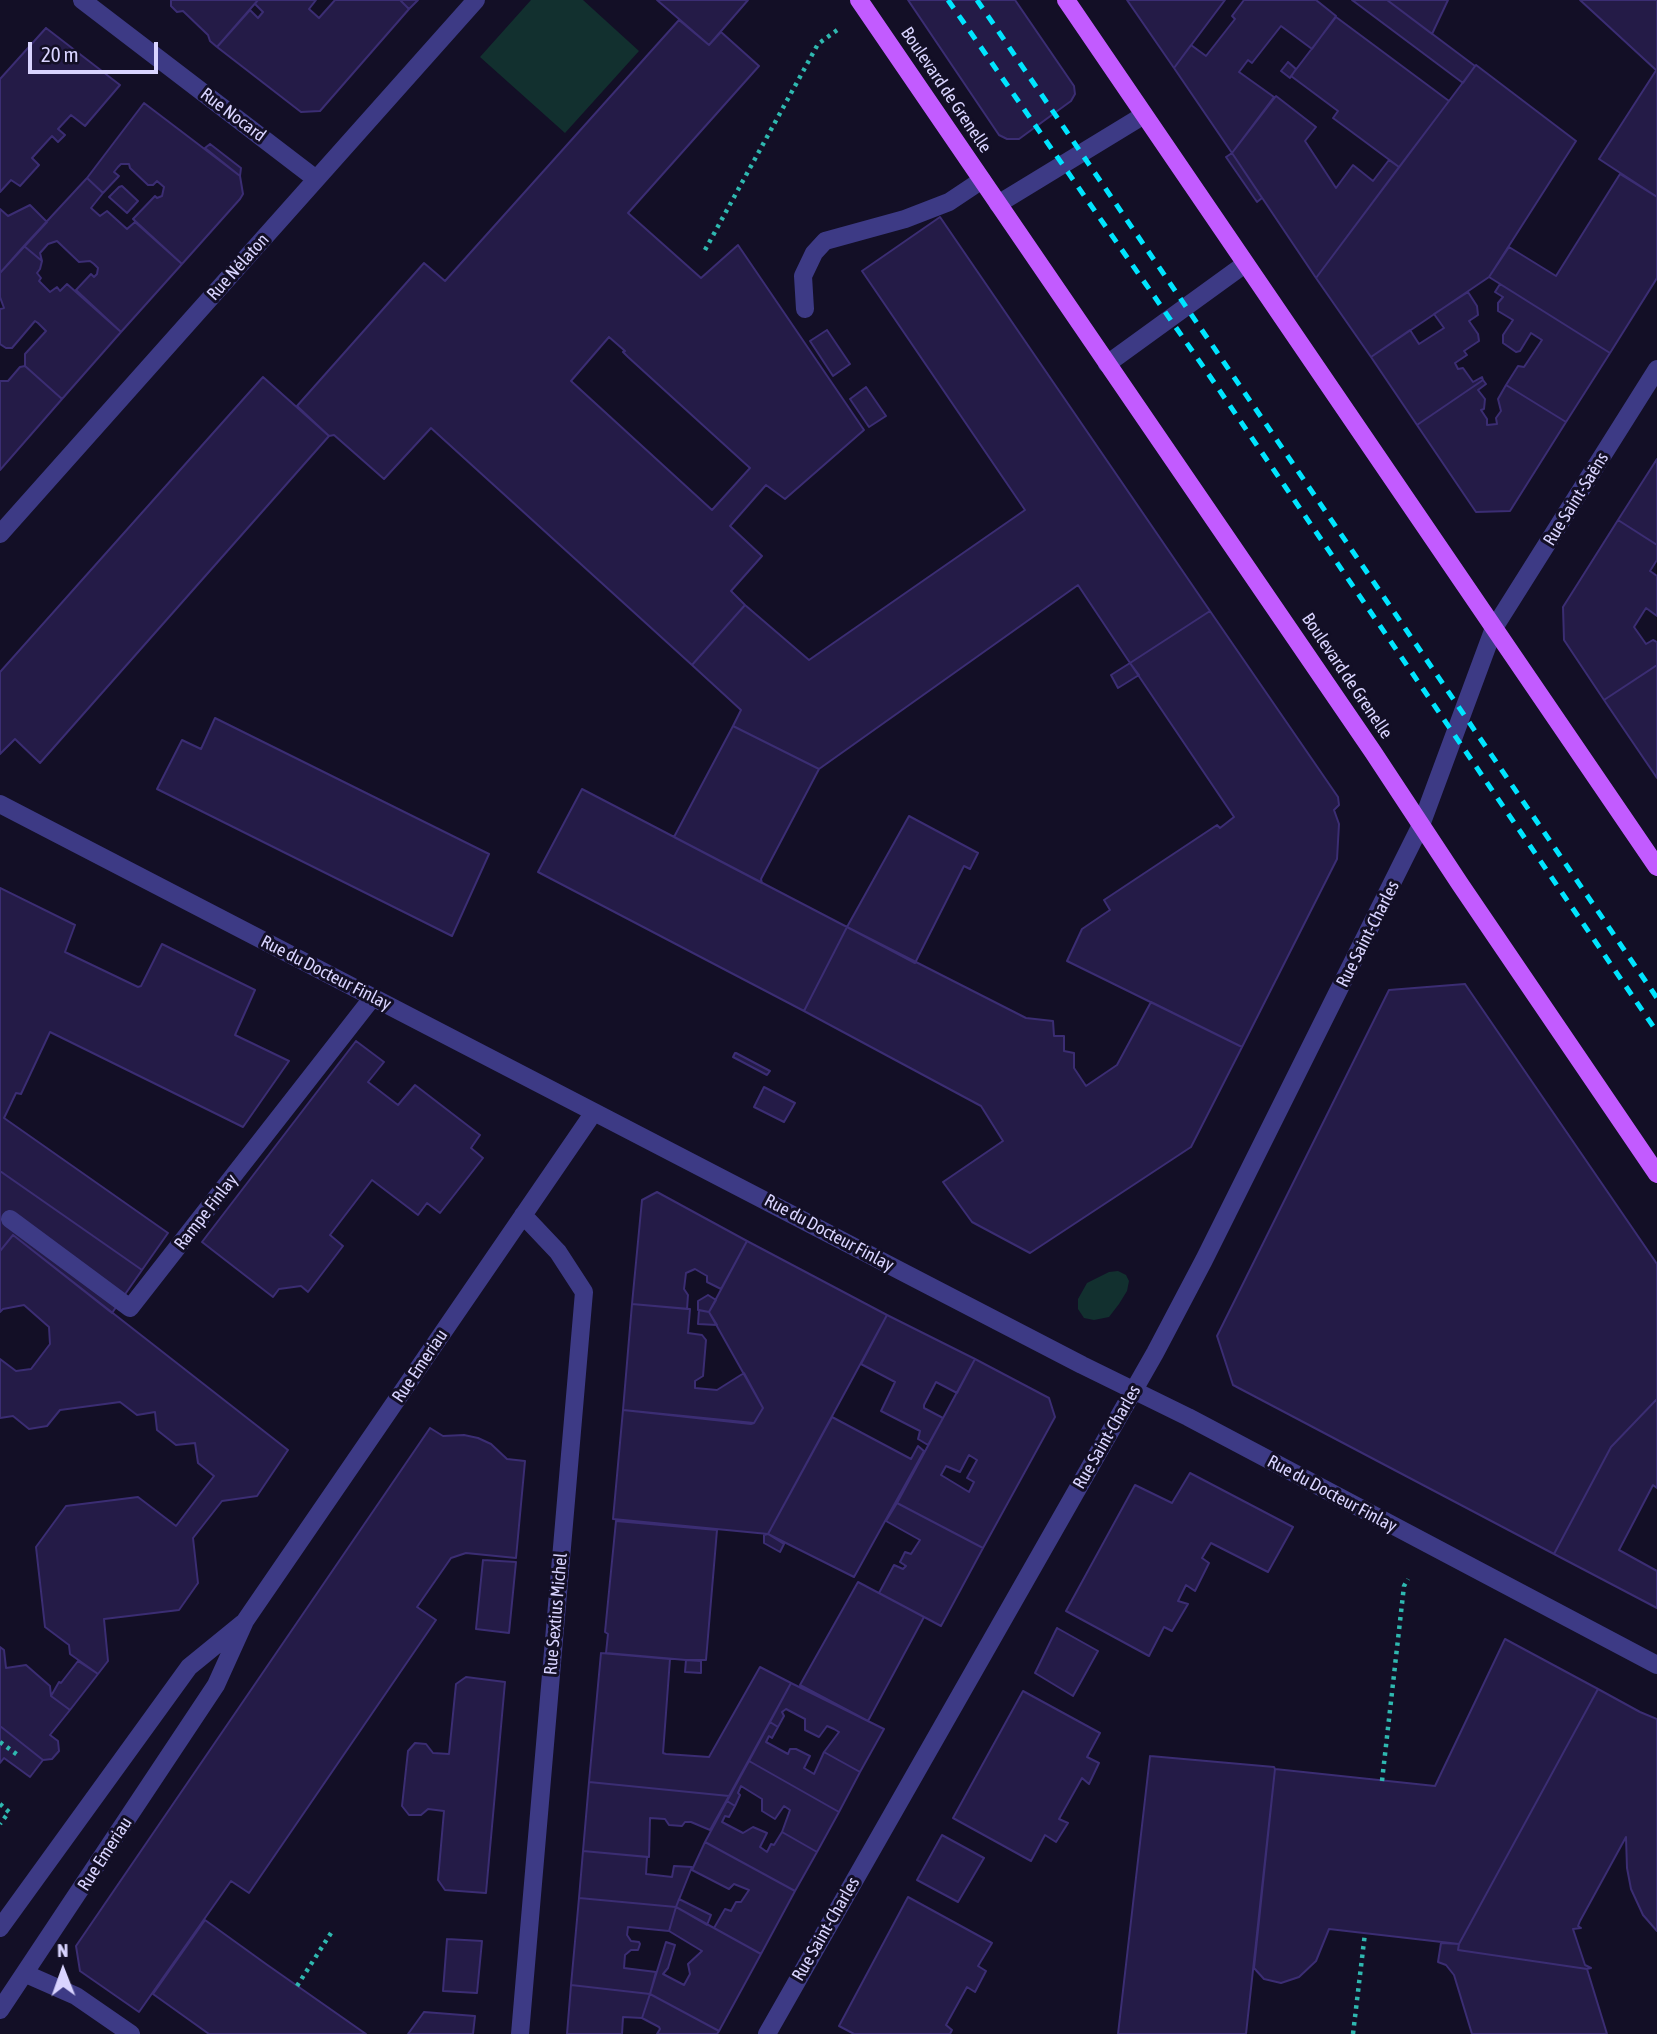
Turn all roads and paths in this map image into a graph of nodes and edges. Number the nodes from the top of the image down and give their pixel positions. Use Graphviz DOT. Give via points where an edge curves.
graph roads {
  1 [pos="82,0"];
  2 [pos="476,0"];
  3 [pos="1066,0"];
  4 [pos="862,5"];
  5 [pos="1144,115"];
  6 [pos="316,180"];
  7 [pos="982,180"];
  8 [pos="998,204"];
  9 [pos="705,250"];
  10 [pos="1245,264"];
  11 [pos="806,309"];
  12 [pos="1107,364"];
  13 [pos="1657,369"];
  14 [pos="0,534"];
  15 [pos="1494,628"];
  16 [pos="0,804"];
  17 [pos="1421,825"];
  18 [pos="1657,867"];
  19 [pos="373,997"];
  20 [pos="594,1112"];
  21 [pos="1657,1174"];
  22 [pos="523,1215"];
  23 [pos="10,1219"];
  24 [pos="1133,1391"];
  25 [pos="1408,1578"];
  26 [pos="245,1621"];
  27 [pos="1657,1665"];
  28 [pos="0,1742"];
  29 [pos="19,1756"];
  30 [pos="1382,1781"];
  31 [pos="0,1804"];
  32 [pos="0,1824"];
  33 [pos="0,1928"];
  34 [pos="331,1933"];
  35 [pos="1365,1933"];
  36 [pos="26,1974"];
  37 [pos="297,1986"];
  38 [pos="0,2010"];
  39 [pos="131,2034"];
  40 [pos="520,2034"];
  41 [pos="766,2034"];
  42 [pos="1353,2034"];
  1 -- 6 [label="street, Rue Nocard"];
  2 -- 6 [label="street, Rue Nélaton"];
  3 -- 5 [label="main road"];
  4 -- 7 [label="main road, Boulevard de Grenelle"];
  4 -- 9 [label="path" via="818,44"];
  5 -- 8 [label="street"];
  5 -- 10 [label="main road"];
  6 -- 14 [label="street, Rue Nélaton"];
  7 -- 8 [label="main road, Boulevard de Grenelle"];
  7 -- 11 [label="street" via="948,202 905,219 825,241 803,276"];
  8 -- 12 [label="main road, Boulevard de Grenelle"];
  10 -- 12 [label="street"];
  10 -- 15 [label="main road"];
  12 -- 17 [label="main road, Boulevard de Grenelle"];
  13 -- 15 [label="street, Rue Saint-Saëns"];
  15 -- 17 [label="street, Rue Saint-Saëns"];
  15 -- 18 [label="main road"];
  16 -- 19 [label="street, Rue du Docteur Finlay"];
  17 -- 21 [label="main road, Boulevard de Grenelle"];
  17 -- 24 [label="street, Rue Saint-Charles" via="1210,1248"];
  19 -- 20 [label="street, Rue du Docteur Finlay"];
  19 -- 23 [label="street, Rampe Finlay" via="130,1308"];
  20 -- 22 [label="street, Rue Emeriau"];
  20 -- 24 [label="street, Rue du Docteur Finlay"];
  22 -- 26 [label="street, Rue Emeriau"];
  22 -- 40 [label="street, Rue Sextius Michel" via="558,1252 584,1292"];
  24 -- 27 [label="street, Rue du Docteur Finlay"];
  24 -- 41 [label="street, Rue Saint-Charles"];
  25 -- 30 [label="path"];
  26 -- 33 [label="street, Rue Emeriau" via="189,1667"];
  26 -- 36 [label="street, Rue Emeriau" via="216,1685"];
  28 -- 29 [label="path"];
  31 -- 32 [label="path" via="9,1812"];
  34 -- 37 [label="path"];
  35 -- 42 [label="path"];
  36 -- 38 [label="street, Rue Emeriau"];
  36 -- 39 [label="street" via="76,1996"];
}
